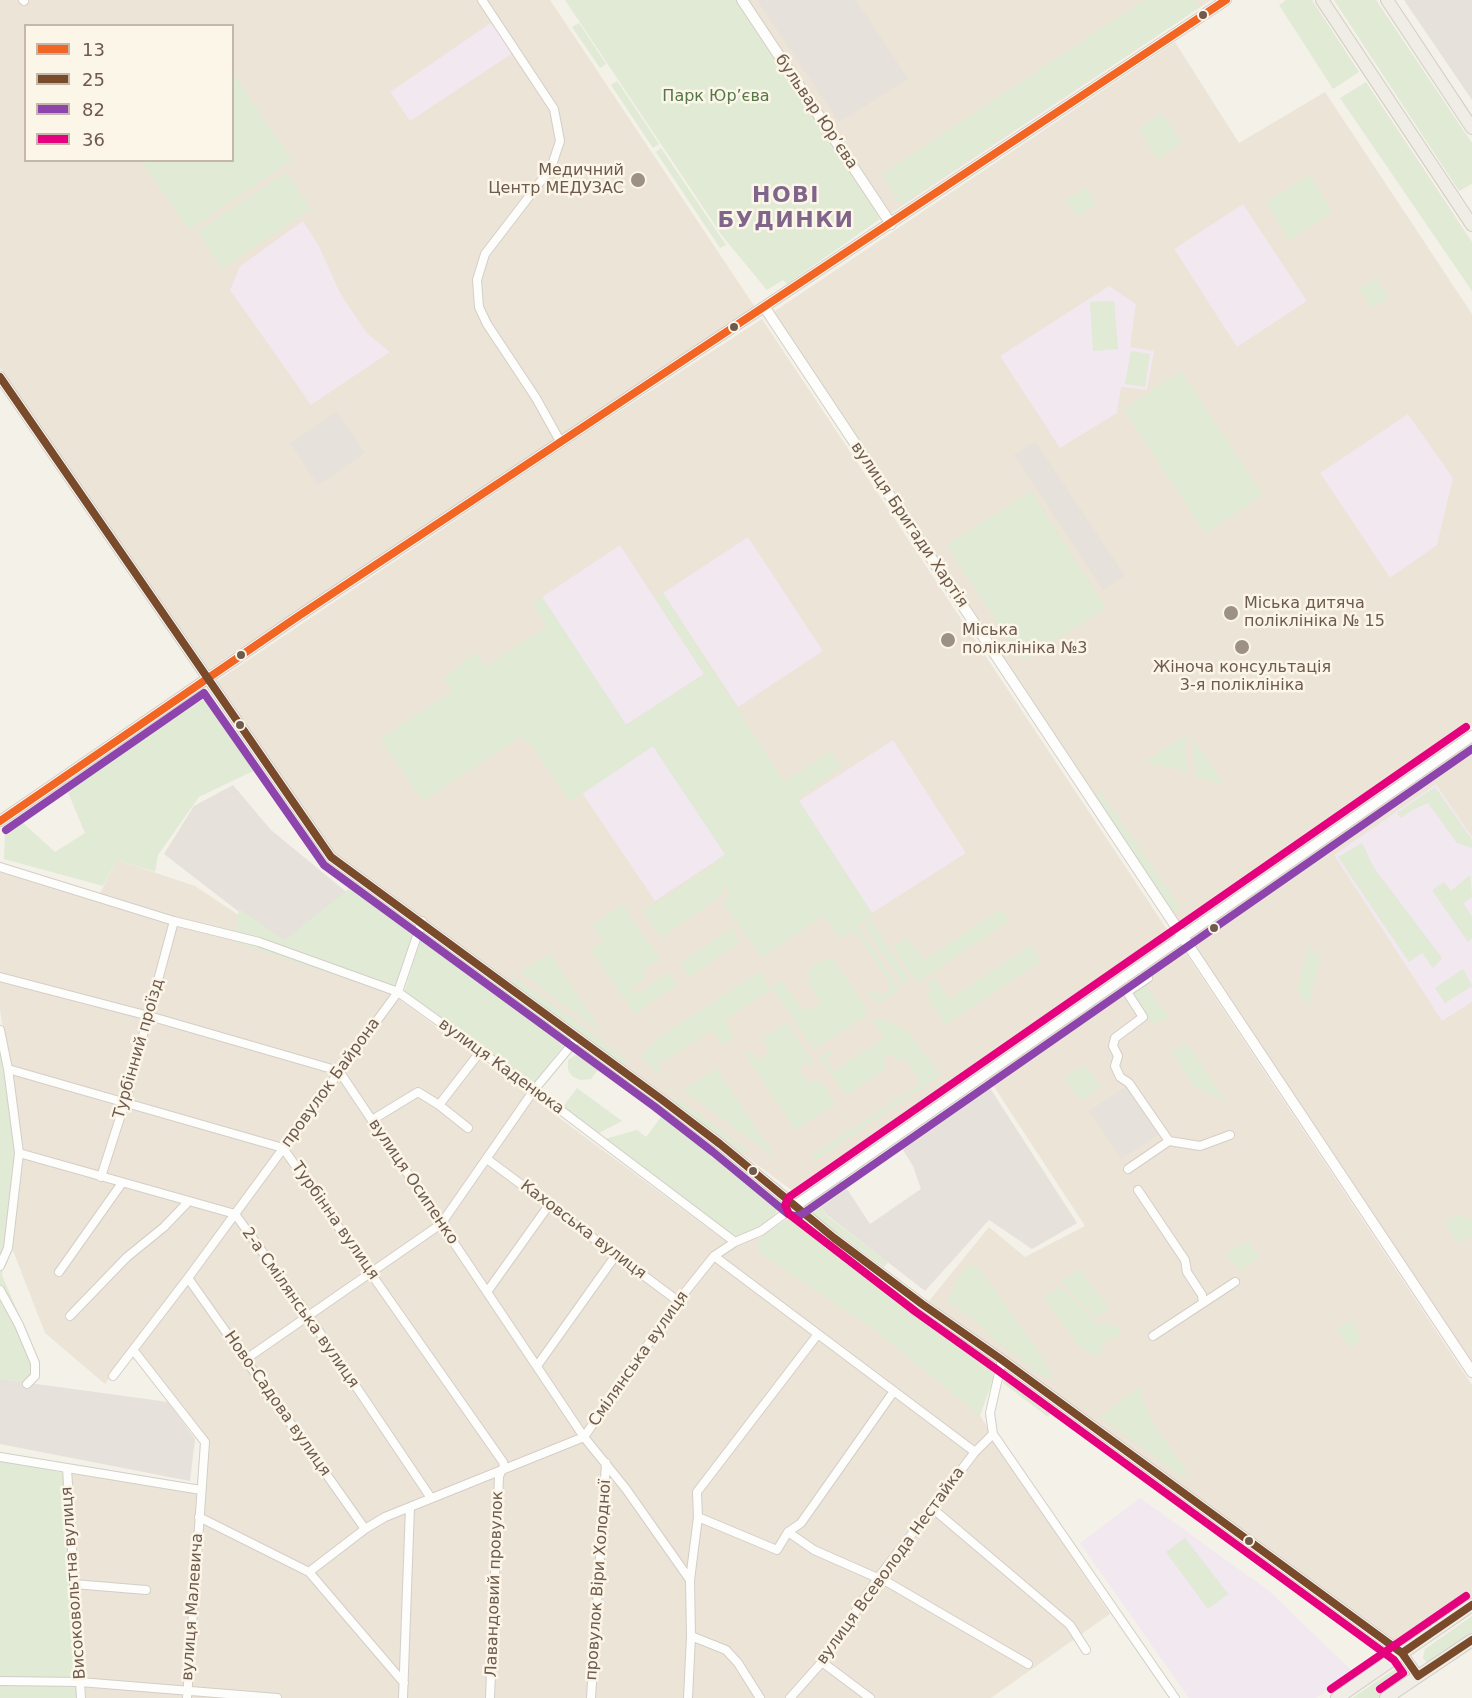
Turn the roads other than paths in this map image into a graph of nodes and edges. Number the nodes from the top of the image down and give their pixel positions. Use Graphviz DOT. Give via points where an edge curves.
graph roads {
  1 [pos="482,0"];
  2 [pos="742,0"];
  3 [pos="1226,0"];
  4 [pos="1322,0"];
  5 [pos="1386,0"];
  6 [pos="1472,128"];
  7 [pos="1468,209"];
  8 [pos="891,224"];
  9 [pos="1472,225"];
  10 [pos="765,308"];
  11 [pos="0,377"];
  12 [pos="560,441"];
  13 [pos="207,678"];
  14 [pos="1472,736"];
  15 [pos="0,821"];
  16 [pos="0,867"];
  17 [pos="174,921"];
  18 [pos="422,921"];
  19 [pos="1183,936"];
  20 [pos="0,977"];
  21 [pos="1148,978"];
  22 [pos="398,992"];
  23 [pos="149,1016"];
  24 [pos="0,1030"];
  25 [pos="578,1037"];
  26 [pos="480,1052"];
  27 [pos="8,1069"];
  28 [pos="339,1071"];
  29 [pos="534,1090"];
  30 [pos="125,1102"];
  31 [pos="440,1105"];
  32 [pos="372,1120"];
  33 [pos="468,1128"];
  34 [pos="1230,1135"];
  35 [pos="1169,1141"];
  36 [pos="283,1148"];
  37 [pos="19,1153"];
  38 [pos="487,1159"];
  39 [pos="1128,1169"];
  40 [pos="101,1177"];
  41 [pos="122,1183"];
  42 [pos="1138,1190"];
  43 [pos="188,1202"];
  44 [pos="549,1205"];
  45 [pos="795,1206"];
  46 [pos="235,1214"];
  47 [pos="441,1224"];
  48 [pos="735,1242"];
  49 [pos="616,1255"];
  50 [pos="714,1256"];
  51 [pos="0,1266"];
  52 [pos="59,1272"];
  53 [pos="371,1272"];
  54 [pos="188,1278"];
  55 [pos="1235,1282"];
  56 [pos="0,1290"];
  57 [pos="487,1292"];
  58 [pos="678,1301"];
  59 [pos="1203,1304"];
  60 [pos="308,1315"];
  61 [pos="69,1316"];
  62 [pos="818,1334"];
  63 [pos="1154,1336"];
  64 [pos="134,1351"];
  65 [pos="246,1359"];
  66 [pos="1002,1360"];
  67 [pos="537,1366"];
  68 [pos="1472,1372"];
  69 [pos="113,1376"];
  70 [pos="27,1384"];
  71 [pos="894,1390"];
  72 [pos="993,1434"];
  73 [pos="584,1437"];
  74 [pos="975,1452"];
  75 [pos="0,1457"];
  76 [pos="606,1463"];
  77 [pos="67,1468"];
  78 [pos="501,1471"];
  79 [pos="201,1490"];
  80 [pos="431,1498"];
  81 [pos="410,1507"];
  82 [pos="932,1508"];
  83 [pos="199,1516"];
  84 [pos="698,1517"];
  85 [pos="365,1529"];
  86 [pos="788,1532"];
  87 [pos="309,1572"];
  88 [pos="878,1578"];
  89 [pos="690,1580"];
  90 [pos="74,1584"];
  91 [pos="146,1590"];
  92 [pos="1472,1605"];
  93 [pos="692,1636"];
  94 [pos="1472,1640"];
  95 [pos="1086,1650"];
  96 [pos="1402,1653"];
  97 [pos="822,1662"];
  98 [pos="1028,1664"];
  99 [pos="1418,1676"];
  100 [pos="0,1681"];
  101 [pos="80,1682"];
  102 [pos="404,1683"];
  103 [pos="187,1694"];
  104 [pos="81,1698"];
  105 [pos="278,1698"];
  106 [pos="403,1698"];
  107 [pos="490,1698"];
  108 [pos="591,1698"];
  109 [pos="688,1698"];
  110 [pos="760,1698"];
  111 [pos="789,1698"];
  112 [pos="870,1698"];
  113 [pos="1175,1698"];
  114 [pos="1337,1698"];
  115 [pos="1386,1698"];
  1 -- 12 [label="street" via="554,109 560,141 551,168 485,254 477,280 479,307"];
  2 -- 8 [label="street, бульвар Юрʼєва"];
  3 -- 8 [label="street"];
  4 -- 7 [label="main road"];
  5 -- 6 [label="main road"];
  7 -- 9 [label="main road"];
  8 -- 10 [label="street"];
  10 -- 12 [label="street"];
  10 -- 19 [label="street, вулиця Бригади Хартія"];
  11 -- 13 [label="street"];
  12 -- 13 [label="street"];
  13 -- 15 [label="street"];
  13 -- 18 [label="street" via="331,856"];
  14 -- 19 [label="street"];
  16 -- 17 [label="street, вулиця Каденюка"];
  17 -- 22 [label="street, вулиця Каденюка" via="259,942"];
  17 -- 23 [label="street, Турбінний проїзд"];
  18 -- 22 [label="street, провулок Байрона"];
  18 -- 25 [label="street"];
  19 -- 45 [label="street"];
  19 -- 68 [label="street, вулиця Бригади Хартія"];
  20 -- 23 [label="street"];
  21 -- 35 [label="street" via="1127,992 1143,1017 1115,1038 1115,1066"];
  22 -- 26 [label="street, вулиця Каденюка"];
  22 -- 28 [label="street, провулок Байрона"];
  23 -- 28 [label="street"];
  23 -- 30 [label="street, Турбінний проїзд"];
  24 -- 27 [label="street"];
  25 -- 29 [label="street"];
  25 -- 45 [label="street"];
  26 -- 29 [label="street, вулиця Каденюка"];
  26 -- 31 [label="street"];
  27 -- 30 [label="street, Турбінна вулиця"];
  27 -- 37 [label="street"];
  28 -- 32 [label="street, вулиця Осипенко"];
  28 -- 36 [label="street, провулок Байрона"];
  29 -- 38 [label="street"];
  29 -- 48 [label="street, вулиця Каденюка"];
  30 -- 36 [label="street, Турбінна вулиця"];
  30 -- 40 [label="street, Турбінний проїзд"];
  31 -- 32 [label="street" via="418,1092"];
  31 -- 33 [label="street"];
  32 -- 47 [label="street, вулиця Осипенко"];
  34 -- 35 [label="street" via="1200,1146"];
  35 -- 39 [label="street"];
  36 -- 46 [label="street, провулок Байрона"];
  36 -- 53 [label="street, Турбінна вулиця"];
  37 -- 40 [label="street, 2-а Смілянська вулиця"];
  37 -- 51 [label="street" via="8,1248"];
  38 -- 44 [label="street, Каховська вулиця"];
  38 -- 47 [label="street"];
  40 -- 41 [label="street, 2-а Смілянська вулиця"];
  41 -- 43 [label="street, 2-а Смілянська вулиця"];
  41 -- 52 [label="street"];
  42 -- 59 [label="street" via="1185,1260"];
  43 -- 46 [label="street, 2-а Смілянська вулиця"];
  43 -- 61 [label="street"];
  44 -- 49 [label="street, Каховська вулиця"];
  44 -- 57 [label="street"];
  45 -- 48 [label="street, Смілянська вулиця" via="761,1231"];
  45 -- 66 [label="street"];
  46 -- 54 [label="street, провулок Байрона"];
  46 -- 60 [label="street, 2-а Смілянська вулиця"];
  47 -- 53 [label="street"];
  47 -- 57 [label="street, вулиця Осипенко"];
  48 -- 50 [label="street, Смілянська вулиця"];
  49 -- 58 [label="street, Каховська вулиця"];
  49 -- 67 [label="street"];
  50 -- 58 [label="street, Смілянська вулиця"];
  50 -- 62 [label="street"];
  53 -- 60 [label="street"];
  53 -- 78 [label="street, Турбінна вулиця" via="503,1461"];
  54 -- 64 [label="street, провулок Байрона"];
  54 -- 65 [label="street, Ново-Садова вулиця"];
  55 -- 59 [label="street"];
  56 -- 70 [label="street" via="35,1363 35,1376"];
  57 -- 67 [label="street, вулиця Осипенко"];
  58 -- 73 [label="street, Смілянська вулиця"];
  59 -- 63 [label="street"];
  60 -- 65 [label="street"];
  60 -- 80 [label="street, 2-а Смілянська вулиця"];
  62 -- 71 [label="street"];
  62 -- 84 [label="street" via="698,1492"];
  64 -- 69 [label="street, провулок Байрона"];
  64 -- 79 [label="street, вулиця Малевича" via="205,1442"];
  65 -- 85 [label="street, Ново-Садова вулиця"];
  66 -- 72 [label="street" via="990,1413"];
  66 -- 96 [label="street"];
  67 -- 73 [label="street, вулиця Осипенко"];
  71 -- 74 [label="street"];
  71 -- 86 [label="street" via="801,1523"];
  72 -- 74 [label="street, вулиця Всеволода Нестайка"];
  72 -- 113 [label="street"];
  73 -- 76 [label="street, вулиця Осипенко"];
  73 -- 78 [label="street, Смілянська вулиця"];
  74 -- 82 [label="street, вулиця Всеволода Нестайка"];
  75 -- 77 [label="street"];
  76 -- 89 [label="street, вулиця Осипенко"];
  76 -- 108 [label="street, провулок Віри Холодної"];
  77 -- 79 [label="street"];
  77 -- 90 [label="street, Високовольтна вулиця"];
  78 -- 80 [label="street, Смілянська вулиця"];
  78 -- 107 [label="street, Лавандовий провулок"];
  79 -- 83 [label="street, вулиця Малевича"];
  80 -- 81 [label="street, Смілянська вулиця"];
  81 -- 85 [label="street, Смілянська вулиця"];
  81 -- 102 [label="street"];
  82 -- 88 [label="street, вулиця Всеволода Нестайка"];
  82 -- 95 [label="street" via="1070,1626"];
  83 -- 87 [label="street"];
  83 -- 103 [label="street, вулиця Малевича"];
  84 -- 86 [label="street" via="777,1550"];
  84 -- 89 [label="street"];
  85 -- 87 [label="street, Смілянська вулиця"];
  86 -- 88 [label="street" via="814,1550"];
  87 -- 102 [label="street"];
  88 -- 97 [label="street, вулиця Всеволода Нестайка"];
  88 -- 98 [label="street"];
  89 -- 93 [label="street"];
  90 -- 91 [label="street"];
  90 -- 101 [label="street, Високовольтна вулиця"];
  92 -- 96 [label="main road"];
  93 -- 109 [label="street"];
  93 -- 110 [label="street" via="726,1650"];
  94 -- 99 [label="main road"];
  96 -- 99 [label="street"];
  96 -- 114 [label="main road"];
  97 -- 111 [label="street, вулиця Всеволода Нестайка"];
  97 -- 112 [label="street"];
  99 -- 115 [label="main road"];
  100 -- 101 [label="street"];
  101 -- 103 [label="street"];
  101 -- 104 [label="street, Високовольтна вулиця"];
  102 -- 106 [label="street"];
  103 -- 105 [label="street"];
}
